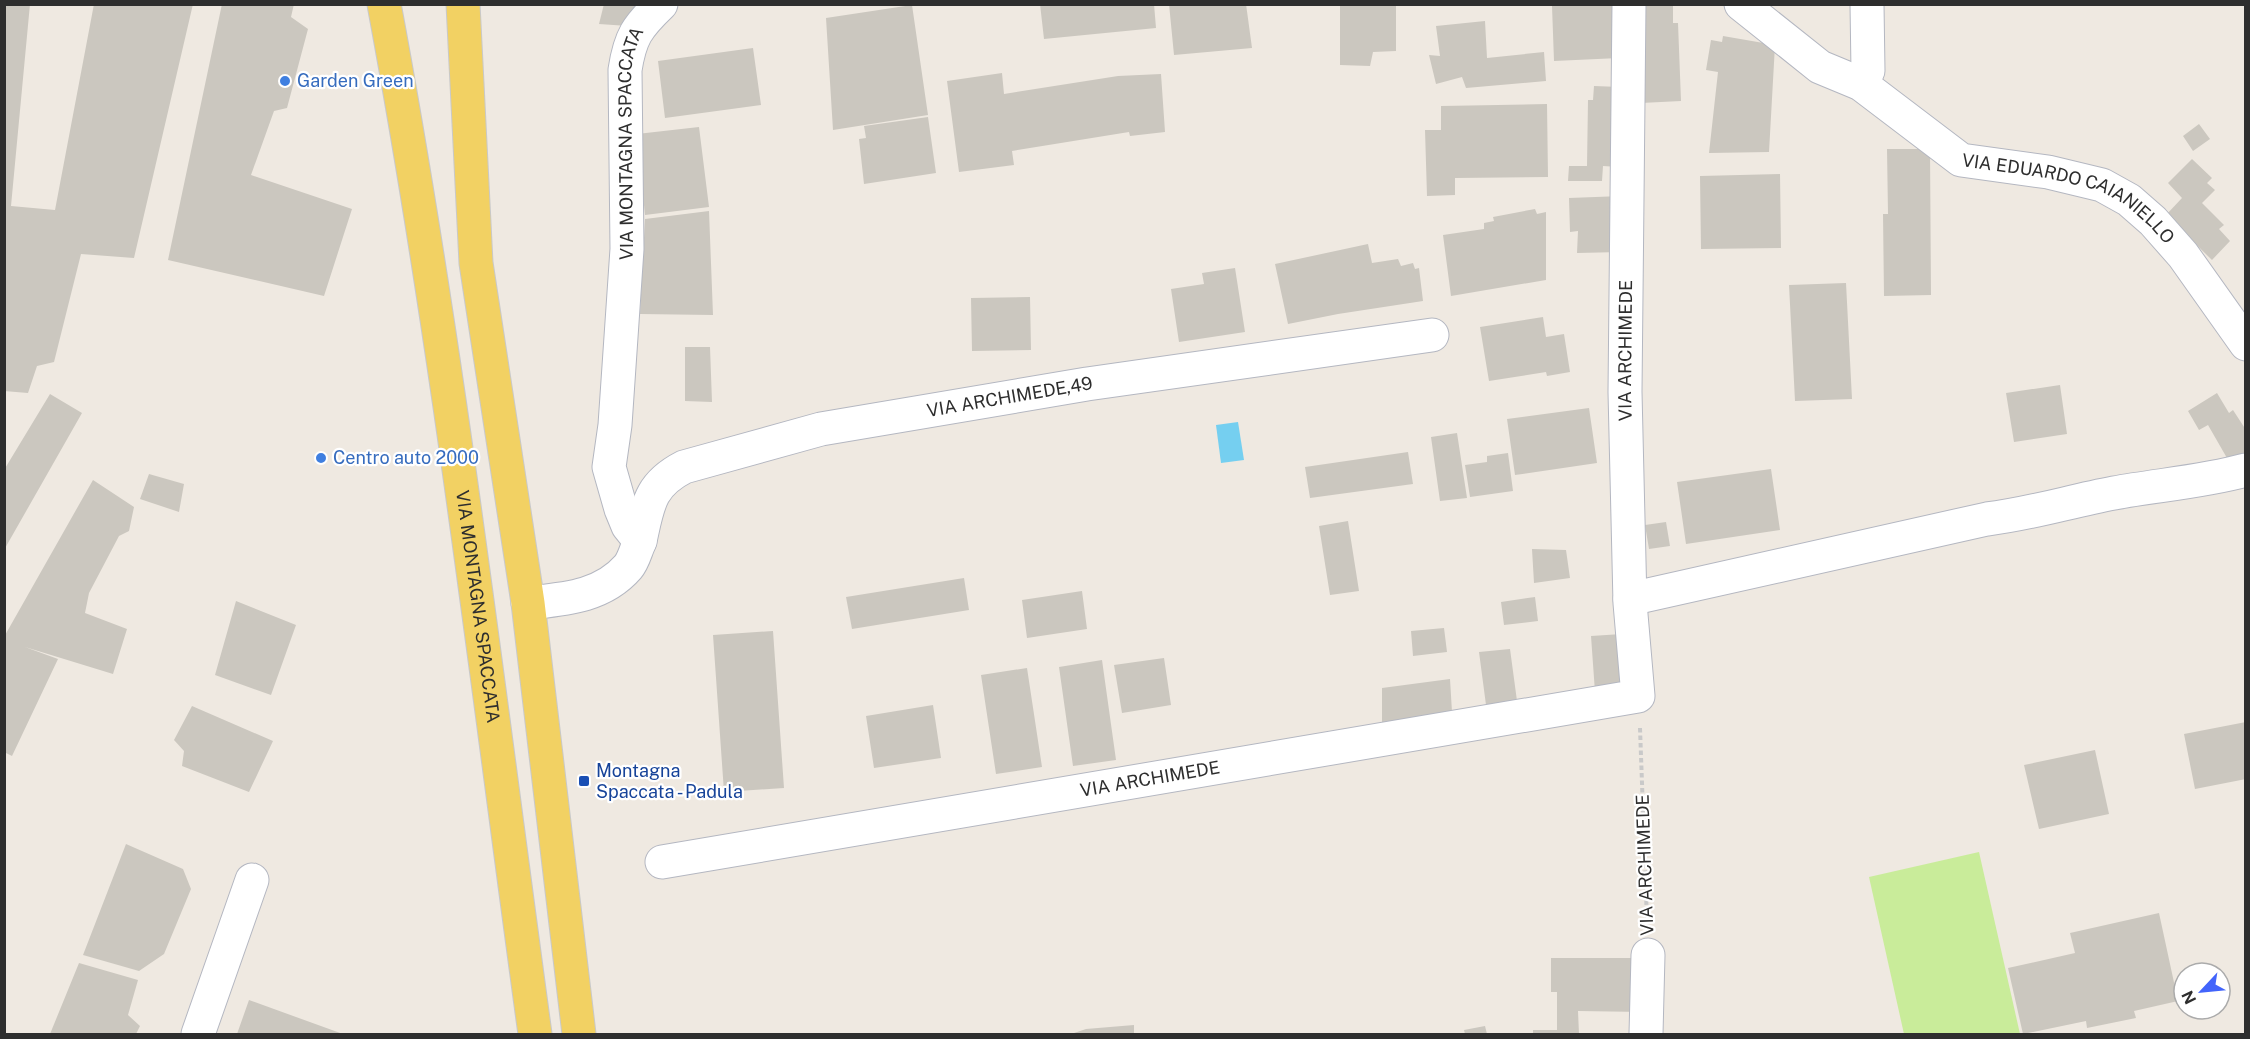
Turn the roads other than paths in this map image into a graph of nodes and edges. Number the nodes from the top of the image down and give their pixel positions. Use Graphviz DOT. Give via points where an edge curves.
graph roads {
  1 [pos="384,4"];
  2 [pos="463,4"];
  3 [pos="661,4"];
  4 [pos="1629,4"];
  5 [pos="1741,4"];
  6 [pos="1867,4"];
  7 [pos="1861,84"];
  8 [pos="1432,335"];
  9 [pos="2246,344"];
  10 [pos="2246,470"];
  11 [pos="640,541"];
  12 [pos="1630,599"];
  13 [pos="528,603"];
  14 [pos="662,862"];
  15 [pos="252,880"];
  16 [pos="1648,955"];
  17 [pos="198,1035"];
  18 [pos="535,1035"];
  19 [pos="579,1035"];
  20 [pos="1646,1035"];
  1 -- 18 [label="main road, VIA MONTAGNA SPACCATA" via="413,161"];
  2 -- 13 [label="main road" via="476,263"];
  3 -- 11 [label="street, VIA MONTAGNA SPACCATA" via="643,21 629,44 625,70 627,249 609,467 628,526"];
  4 -- 12 [label="street, VIA ARCHIMEDE" via="1625,392"];
  5 -- 7 [label="street, VIA EDUARDO CAIANIELLO" via="1820,67"];
  6 -- 7 [label="street" via="1868,71"];
  7 -- 9 [label="street, VIA EDUARDO CAIANIELLO" via="1961,160 2049,172 2102,185 2129,200 2182,255"];
  8 -- 11 [label="street, VIA ARCHIMEDE,49" via="1087,384 821,429 684,467 667,476 651,498"];
  10 -- 12 [label="street" via="1987,519"];
  11 -- 13 [label="street" via="629,566 607,585 581,596"];
  12 -- 14 [label="street, VIA ARCHIMEDE" via="1638,696"];
  13 -- 19 [label="main road"];
  15 -- 17 [label="street"];
  16 -- 20 [label="street, VIA ARCHIMEDE"];
}
